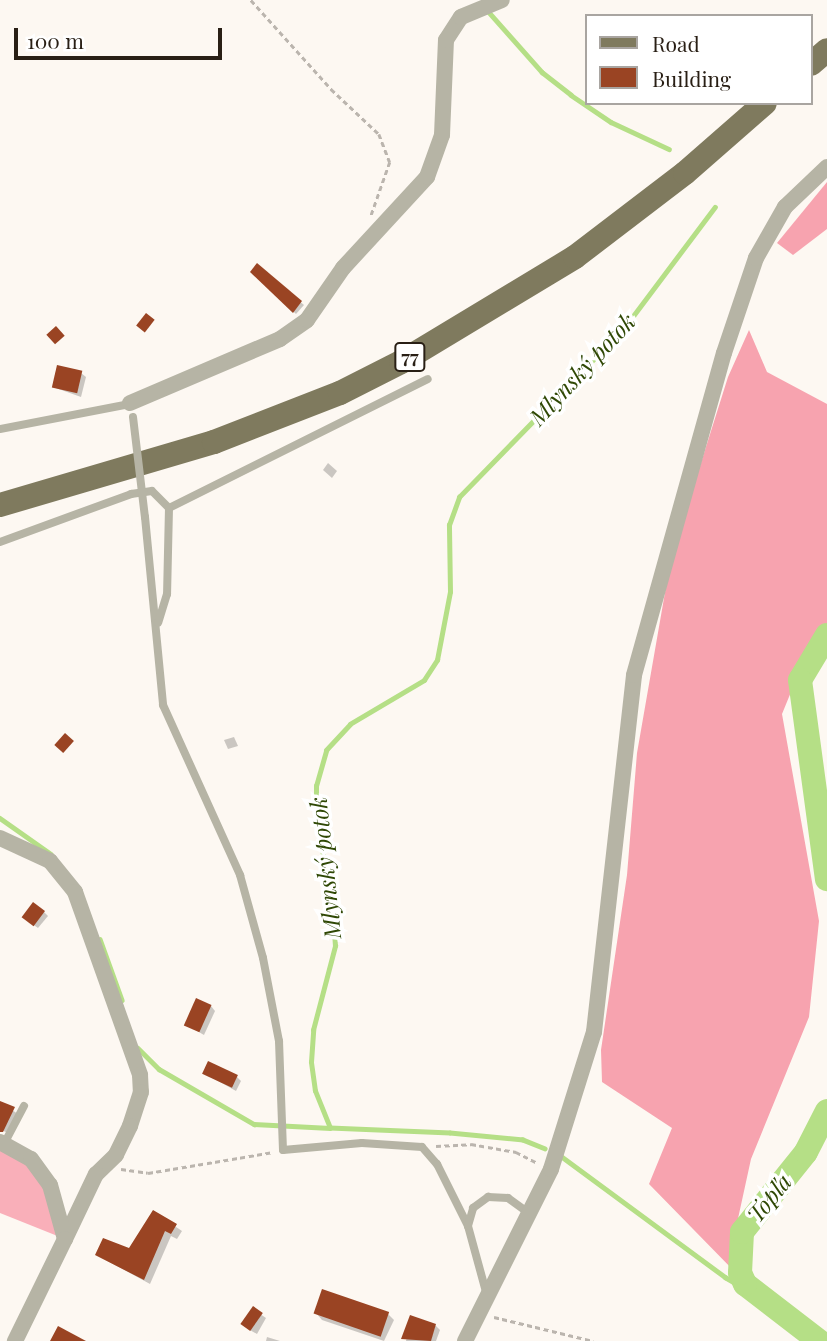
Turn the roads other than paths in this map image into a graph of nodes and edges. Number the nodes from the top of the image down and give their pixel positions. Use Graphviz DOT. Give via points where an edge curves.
graph roads {
  1 [pos="502,0"];
  2 [pos="827,50"];
  3 [pos="813,62"];
  4 [pos="763,105"];
  5 [pos="827,167"];
  6 [pos="428,379"];
  7 [pos="131,410"];
  8 [pos="0,429"];
  9 [pos="0,505"];
  10 [pos="169,508"];
  11 [pos="0,542"];
  12 [pos="157,626"];
  13 [pos="0,838"];
  14 [pos="24,1105"];
  15 [pos="2,1143"];
  16 [pos="530,1215"];
  17 [pos="468,1226"];
  18 [pos="65,1239"];
  19 [pos="486,1292"];
  20 [pos="468,1335"];
  21 [pos="15,1341"];
  1 -- 7 [label="street" via="461,17 446,40 442,135 427,177 343,268 307,320 280,339"];
  2 -- 3 [label="main road"];
  4 -- 9 [label="main road, 77" via="685,173 575,257 401,362 340,393 214,442"];
  5 -- 16 [label="street" via="785,207 756,258 669,542 634,675 594,1032 554,1159"];
  6 -- 10 [label="lane"];
  7 -- 8 [label="lane"];
  7 -- 12 [label="lane, bridge"];
  10 -- 11 [label="lane" via="152,491 131,494"];
  10 -- 12 [label="lane" via="167,594"];
  12 -- 17 [label="lane" via="163,705 240,875 263,958 279,1041 283,1150 362,1143 422,1147 438,1164"];
  13 -- 18 [label="street" via="50,861 75,892 128,1031 141,1092 130,1126 96,1174"];
  14 -- 15 [label="lane"];
  15 -- 18 [label="street" via="31,1158 50,1185"];
  16 -- 17 [label="lane" via="508,1198 488,1197 473,1208"];
  16 -- 19 [label="street"];
  17 -- 19 [label="lane"];
  18 -- 21 [label="street"];
  19 -- 20 [label="street" via="481,1314"];
}
